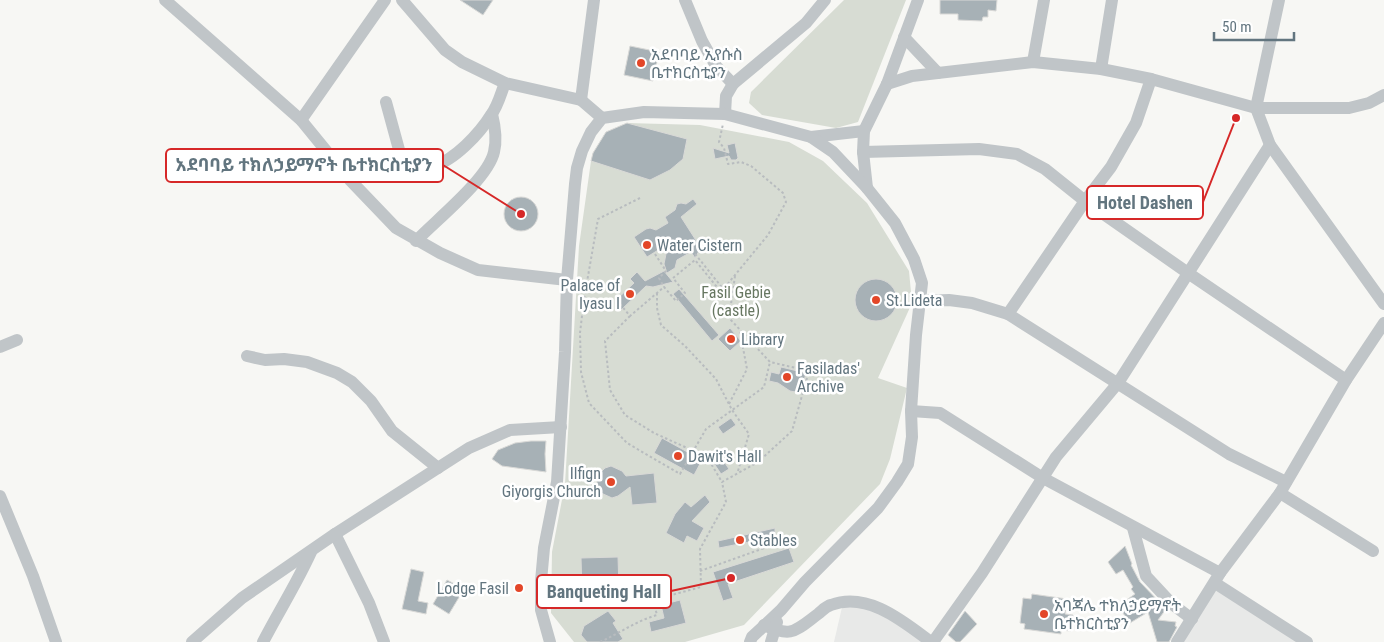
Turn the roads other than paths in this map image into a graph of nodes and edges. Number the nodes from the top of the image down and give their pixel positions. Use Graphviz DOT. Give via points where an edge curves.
graph roads {
  1 [pos="165,0"];
  2 [pos="385,0"];
  3 [pos="402,0"];
  4 [pos="594,0"];
  5 [pos="685,0"];
  6 [pos="825,0"];
  7 [pos="918,0"];
  8 [pos="1044,0"];
  9 [pos="1112,0"];
  10 [pos="1278,0"];
  11 [pos="904,37"];
  12 [pos="1033,62"];
  13 [pos="1101,69"];
  14 [pos="938,72"];
  15 [pos="1151,79"];
  16 [pos="504,82"];
  17 [pos="734,84"];
  18 [pos="887,84"];
  19 [pos="1384,95"];
  20 [pos="581,100"];
  21 [pos="386,102"];
  22 [pos="1256,108"];
  23 [pos="492,114"];
  24 [pos="725,114"];
  25 [pos="602,118"];
  26 [pos="301,120"];
  27 [pos="864,132"];
  28 [pos="811,137"];
  29 [pos="1270,145"];
  30 [pos="863,152"];
  31 [pos="867,188"];
  32 [pos="1086,201"];
  33 [pos="416,241"];
  34 [pos="1188,273"];
  35 [pos="567,280"];
  36 [pos="920,301"];
  37 [pos="1384,304"];
  38 [pos="1008,314"];
  39 [pos="1384,323"];
  40 [pos="17,340"];
  41 [pos="0,347"];
  42 [pos="247,356"];
  43 [pos="1346,380"];
  44 [pos="1118,383"];
  45 [pos="911,411"];
  46 [pos="561,427"];
  47 [pos="438,468"];
  48 [pos="1043,478"];
  49 [pos="1283,488"];
  50 [pos="0,496"];
  51 [pos="1133,528"];
  52 [pos="335,534"];
  53 [pos="312,550"];
  54 [pos="1373,551"];
  55 [pos="1218,578"];
  56 [pos="1192,619"];
  57 [pos="770,632"];
  58 [pos="56,642"];
  59 [pos="192,642"];
  60 [pos="263,642"];
  61 [pos="384,642"];
  62 [pos="550,642"];
  63 [pos="750,642"];
  64 [pos="932,642"];
  65 [pos="1177,642"];
  66 [pos="1307,642"];
  1 -- 26 [label="street"];
  2 -- 26 [label="street"];
  3 -- 16 [label="street" via="445,50"];
  4 -- 20 [label="street"];
  5 -- 17 [label="street" via="716,66"];
  6 -- 17 [label="street" via="806,23"];
  7 -- 11 [label="street"];
  8 -- 12 [label="street"];
  9 -- 13 [label="street"];
  10 -- 22 [label="street"];
  11 -- 14 [label="street"];
  11 -- 18 [label="street"];
  12 -- 13 [label="street"];
  12 -- 14 [label="street"];
  13 -- 15 [label="street"];
  14 -- 18 [label="street"];
  15 -- 22 [label="street"];
  15 -- 32 [label="street" via="1136,123 1111,167"];
  16 -- 20 [label="street"];
  16 -- 23 [label="street"];
  17 -- 24 [label="street" via="726,96"];
  18 -- 27 [label="street"];
  19 -- 22 [label="street" via="1349,108"];
  20 -- 25 [label="street"];
  21 -- 23 [label="street" via="402,157 410,166 421,168 440,164 454,155"];
  22 -- 29 [label="street"];
  23 -- 33 [label="street" via="494,153 488,166 460,199"];
  24 -- 25 [label="street" via="644,112"];
  24 -- 28 [label="street"];
  25 -- 35 [label="street" via="591,132 578,168"];
  26 -- 33 [label="street" via="350,180 396,228"];
  27 -- 28 [label="street"];
  27 -- 30 [label="street"];
  28 -- 31 [label="street" via="833,152"];
  29 -- 34 [label="street"];
  29 -- 37 [label="street"];
  30 -- 31 [label="street"];
  30 -- 32 [label="street" via="979,149 1017,154 1045,169"];
  31 -- 36 [label="street" via="895,223 914,259 922,283"];
  32 -- 34 [label="street"];
  32 -- 38 [label="street"];
  33 -- 35 [label="street" via="478,270"];
  34 -- 43 [label="street"];
  34 -- 44 [label="street"];
  35 -- 46 [label="street"];
  36 -- 38 [label="street" via="972,303"];
  36 -- 45 [label="street"];
  38 -- 44 [label="street"];
  39 -- 43 [label="street"];
  40 -- 41 [label="street"];
  42 -- 47 [label="street" via="307,362 352,382 371,401 392,431"];
  43 -- 49 [label="street"];
  44 -- 48 [label="street" via="1056,457"];
  44 -- 49 [label="street"];
  45 -- 48 [label="street" via="940,413"];
  45 -- 57 [label="street" via="908,464 897,482 878,508 781,610"];
  46 -- 47 [label="street" via="510,430 469,448"];
  46 -- 62 [label="street" via="557,482 541,581 541,610"];
  47 -- 52 [label="street"];
  48 -- 51 [label="street"];
  48 -- 64 [label="street" via="982,573"];
  49 -- 54 [label="street"];
  49 -- 55 [label="street"];
  50 -- 58 [label="street"];
  51 -- 55 [label="street"];
  51 -- 56 [label="street" via="1146,576 1172,604"];
  52 -- 53 [label="street"];
  52 -- 61 [label="street"];
  53 -- 59 [label="street" via="242,598"];
  53 -- 60 [label="street"];
  55 -- 56 [label="street"];
  55 -- 66 [label="street"];
  56 -- 65 [label="street"];
  57 -- 63 [label="street" via="752,637"];
  57 -- 64 [label="street" via="793,632 830,605 851,602 870,605 893,615"];
}
